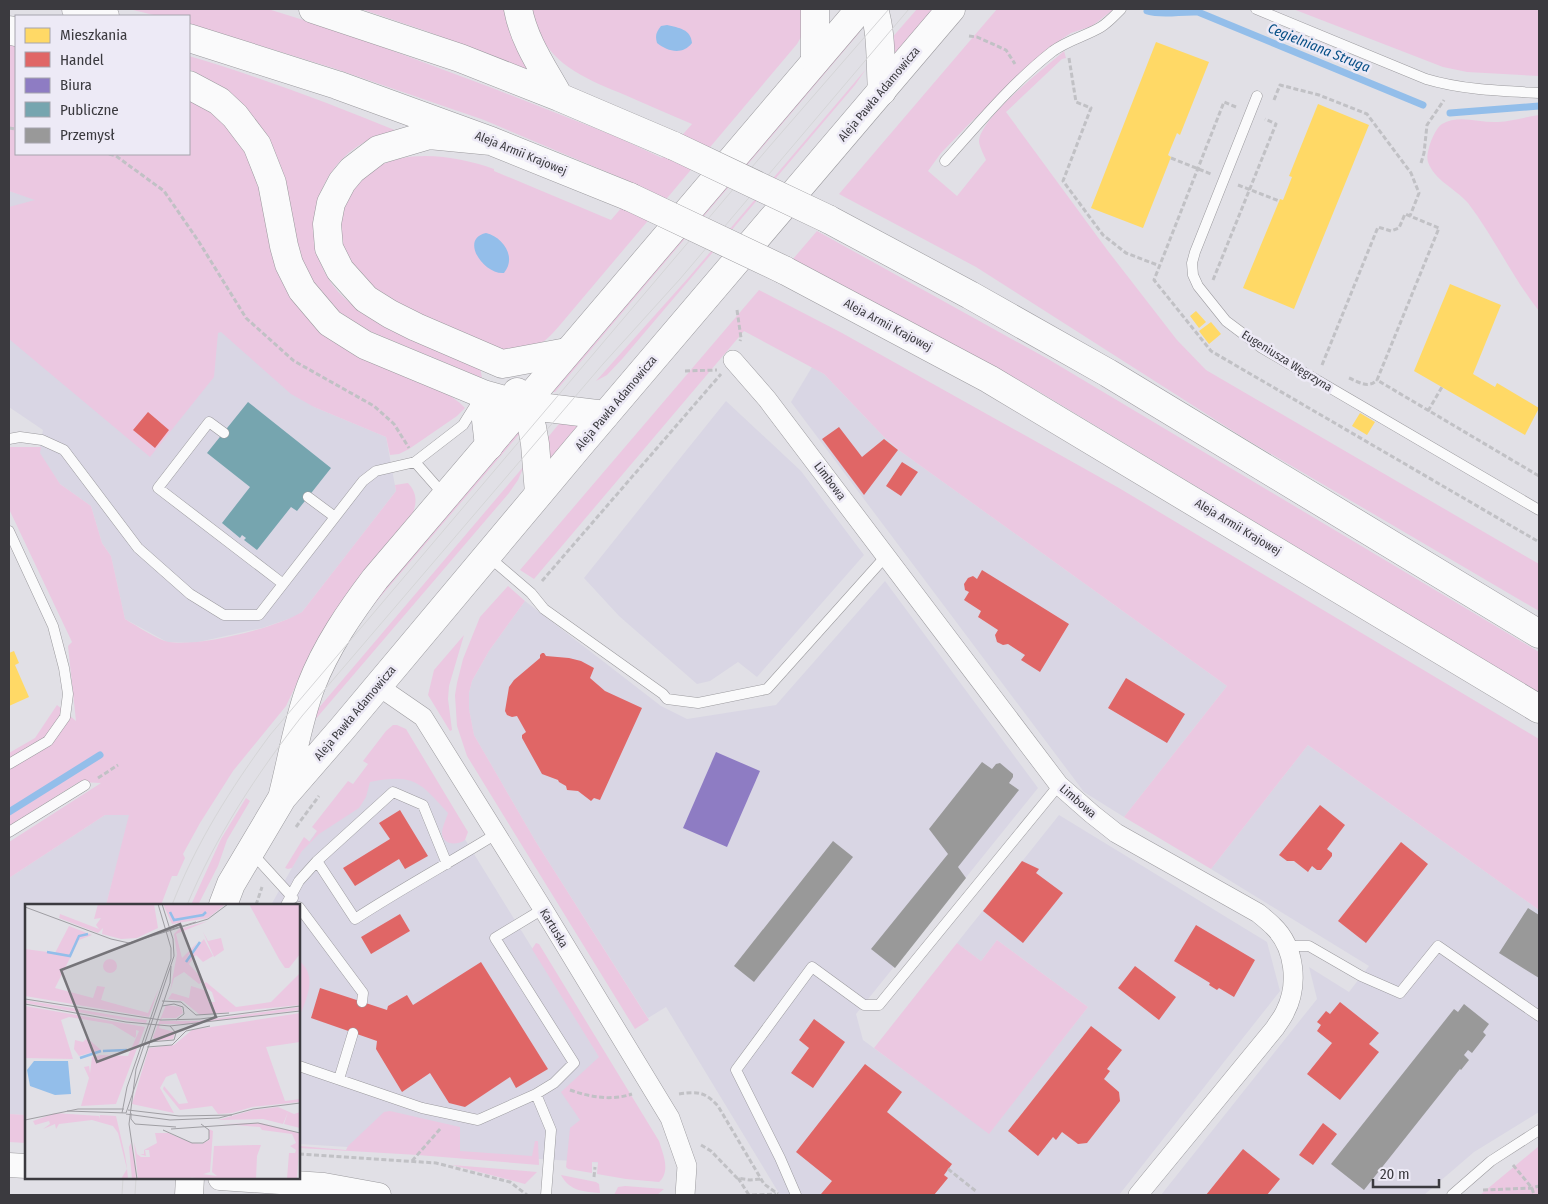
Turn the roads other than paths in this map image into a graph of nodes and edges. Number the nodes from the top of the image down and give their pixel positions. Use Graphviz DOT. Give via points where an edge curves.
graph roads {
  1 [pos="76,9"];
  2 [pos="313,9"];
  3 [pos="518,9"];
  4 [pos="815,9"];
  5 [pos="860,9"];
  6 [pos="874,9"];
  7 [pos="951,9"];
  8 [pos="1121,9"];
  9 [pos="1256,9"];
  10 [pos="102,15"];
  11 [pos="190,38"];
  12 [pos="815,61"];
  13 [pos="190,86"];
  14 [pos="882,91"];
  15 [pos="1539,93"];
  16 [pos="1257,96"];
  17 [pos="559,97"];
  18 [pos="491,140"];
  19 [pos="945,161"];
  20 [pos="567,352"];
  21 [pos="502,364"];
  22 [pos="729,365"];
  23 [pos="483,394"];
  24 [pos="523,405"];
  25 [pos="606,415"];
  26 [pos="224,433"];
  27 [pos="9,439"];
  28 [pos="489,446"];
  29 [pos="415,462"];
  30 [pos="539,493"];
  31 [pos="445,496"];
  32 [pos="308,497"];
  33 [pos="1539,510"];
  34 [pos="335,517"];
  35 [pos="9,531"];
  36 [pos="487,556"];
  37 [pos="886,556"];
  38 [pos="282,583"];
  39 [pos="1539,634"];
  40 [pos="378,686"];
  41 [pos="1539,709"];
  42 [pos="9,764"];
  43 [pos="1059,785"];
  44 [pos="85,786"];
  45 [pos="282,798"];
  46 [pos="9,832"];
  47 [pos="496,834"];
  48 [pos="250,851"];
  49 [pos="317,861"];
  50 [pos="447,864"];
  51 [pos="290,895"];
  52 [pos="223,904"];
  53 [pos="286,904"];
  54 [pos="297,904"];
  55 [pos="300,909"];
  56 [pos="543,909"];
  57 [pos="1286,946"];
  58 [pos="362,1002"];
  59 [pos="1539,1016"];
  60 [pos="353,1033"];
  61 [pos="300,1066"];
  62 [pos="339,1079"];
  63 [pos="536,1094"];
  64 [pos="1539,1130"];
  65 [pos="9,1164"];
  66 [pos="25,1166"];
  67 [pos="190,1179"];
  68 [pos="235,1179"];
  69 [pos="1455,1193"];
  70 [pos="189,1195"];
  71 [pos="379,1195"];
  72 [pos="546,1195"];
  73 [pos="685,1195"];
  74 [pos="796,1195"];
  75 [pos="1138,1195"];
  1 -- 10 [label="main road"];
  2 -- 17 [label="main road" via="432,48"];
  3 -- 17 [label="main road" via="527,40"];
  4 -- 12 [label="main road"];
  5 -- 12 [label="main road, Aleja Pawła Adamowicza"];
  6 -- 14 [label="main road" via="878,22"];
  7 -- 14 [label="main road, Aleja Pawła Adamowicza"];
  8 -- 19 [label="lane" via="1102,26 1053,51 981,120"];
  9 -- 15 [label="lane" via="1426,79 1455,86"];
  11 -- 18 [label="main road, Aleja Armii Krajowej" via="336,85"];
  12 -- 20 [label="main road, Aleja Pawła Adamowicza"];
  13 -- 23 [label="main road" via="219,101 257,145 272,183 289,264 302,290 330,323 365,345"];
  14 -- 25 [label="main road, Aleja Pawła Adamowicza"];
  16 -- 33 [label="lane, Eugeniusza Węgrzyna" via="1195,252 1193,275 1198,286 1226,321 1262,348"];
  17 -- 39 [label="main road, bridge" via="674,146 828,219 970,295 1108,373"];
  18 -- 21 [label="main road" via="429,135 378,150 342,182 331,203 327,224 329,248 340,270 366,299 398,318"];
  18 -- 41 [label="main road, Aleja Armii Krajowej, bridge" via="630,197 784,270 989,379"];
  20 -- 21 [label="main road"];
  20 -- 24 [label="main road, Aleja Pawła Adamowicza"];
  21 -- 24 [label="main road"];
  22 -- 37 [label="street, Limbowa" via="767,399"];
  23 -- 24 [label="main road"];
  23 -- 28 [label="main road"];
  23 -- 29 [label="lane" via="463,425"];
  24 -- 25 [label="main road"];
  24 -- 28 [label="main road, Aleja Pawła Adamowicza"];
  24 -- 30 [label="main road" via="534,435"];
  25 -- 30 [label="main road, Aleja Pawła Adamowicza"];
  26 -- 38 [label="lane" via="208,422 158,488"];
  27 -- 38 [label="lane" via="42,440 64,450 138,548 190,594 224,615 259,615"];
  28 -- 31 [label="main road, Aleja Pawła Adamowicza"];
  29 -- 31 [label="lane"];
  29 -- 34 [label="lane" via="376,471 363,481"];
  30 -- 36 [label="main road, Aleja Pawła Adamowicza"];
  31 -- 45 [label="main road, Aleja Pawła Adamowicza" via="354,608 324,656 310,688"];
  32 -- 34 [label="lane"];
  34 -- 38 [label="lane"];
  35 -- 42 [label="lane" via="53,626 68,694 66,718 48,740"];
  36 -- 37 [label="lane" via="544,608 667,699 698,703 767,689"];
  36 -- 40 [label="main road, Aleja Pawła Adamowicza"];
  37 -- 43 [label="street, Limbowa"];
  40 -- 45 [label="main road, Aleja Pawła Adamowicza"];
  40 -- 47 [label="street, Kartuska" via="423,717"];
  43 -- 57 [label="street, Limbowa" via="1116,833 1258,913 1274,926"];
  43 -- 74 [label="lane" via="879,1005 864,1005 812,967 736,1070"];
  44 -- 46 [label="lane"];
  45 -- 48 [label="main road, Aleja Pawła Adamowicza"];
  47 -- 50 [label="lane"];
  47 -- 56 [label="street, Kartuska"];
  48 -- 51 [label="lane"];
  48 -- 52 [label="main road, Aleja Pawła Adamowicza"];
  49 -- 50 [label="lane" via="355,919 395,892"];
  49 -- 50 [label="lane" via="393,792 423,806"];
  49 -- 51 [label="lane"];
  51 -- 53 [label="lane"];
  51 -- 54 [label="lane"];
  55 -- 58 [label="lane" via="362,993"];
  56 -- 63 [label="lane" via="496,938 574,1063 554,1083"];
  56 -- 73 [label="street, Kartuska" via="670,1118 687,1166"];
  57 -- 59 [label="lane" via="1308,946 1361,976 1400,993 1438,946"];
  57 -- 75 [label="street, Limbowa" via="1293,972 1293,990 1286,1011"];
  60 -- 62 [label="lane"];
  61 -- 62 [label="lane"];
  62 -- 63 [label="lane" via="422,1108 478,1120"];
  63 -- 72 [label="lane" via="551,1130"];
  64 -- 69 [label="lane" via="1491,1161"];
  65 -- 66 [label="street"];
  67 -- 70 [label="main road"];
  68 -- 71 [label="street" via="324,1185"];
}
